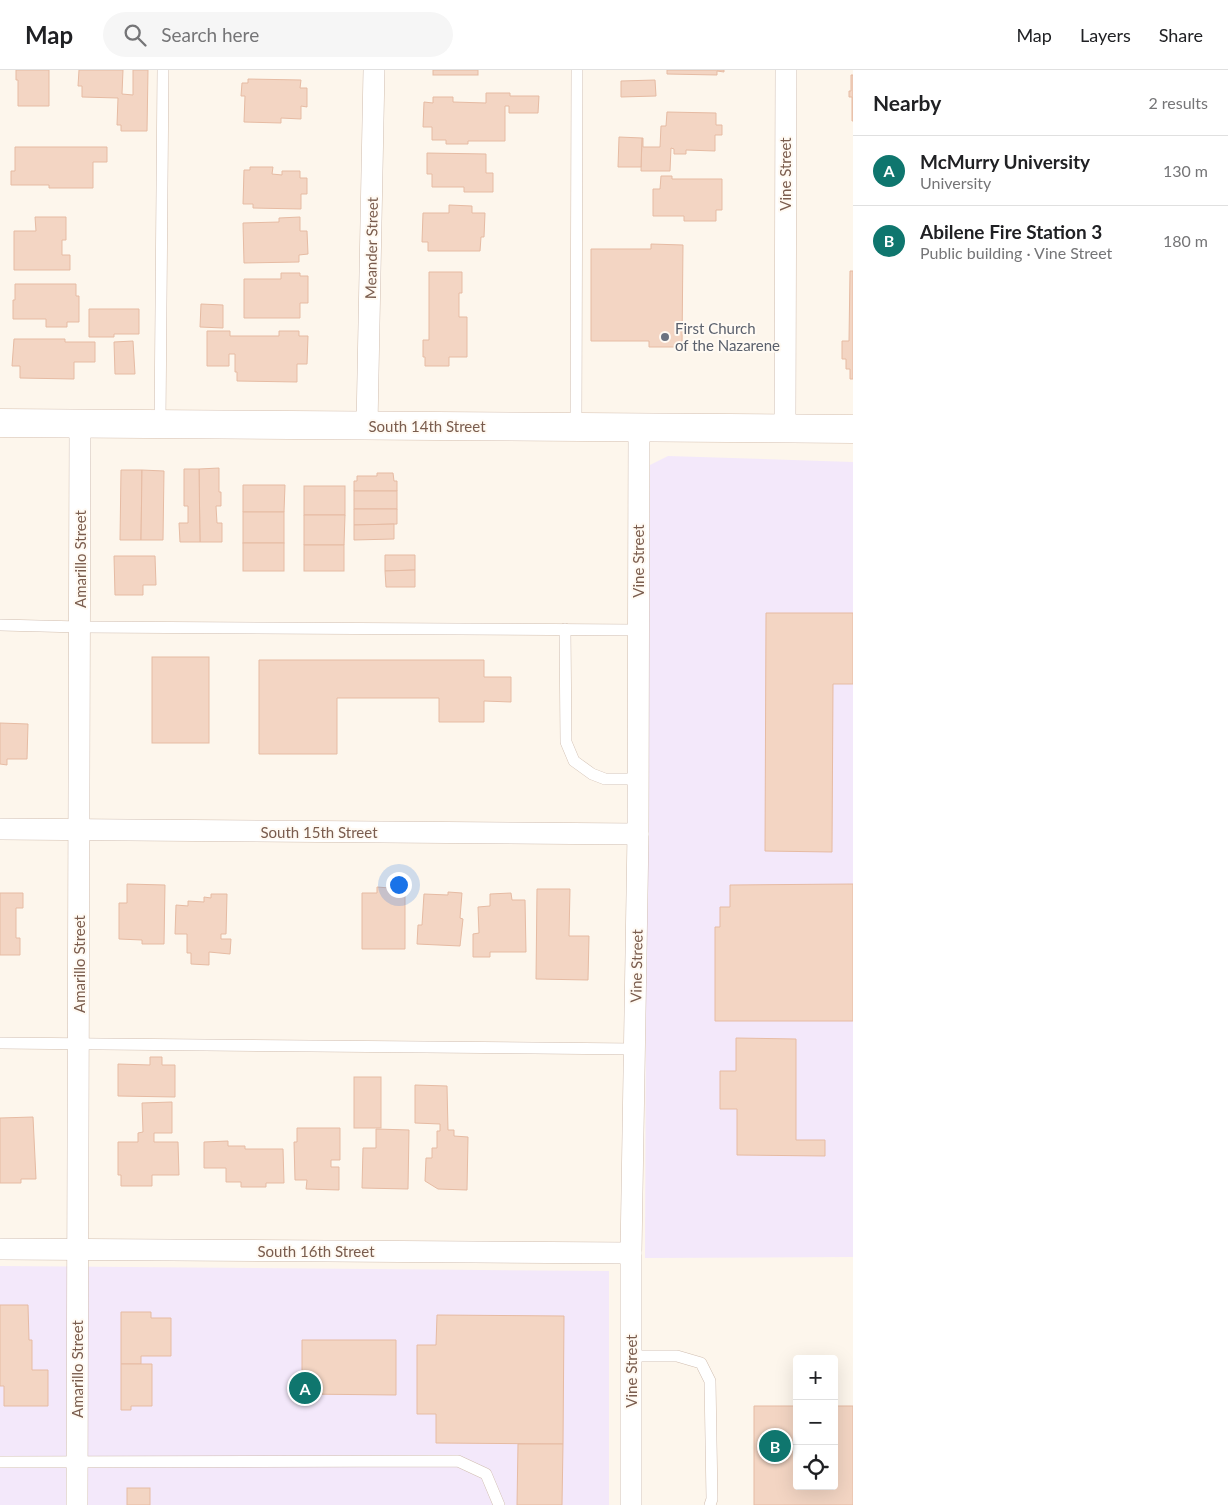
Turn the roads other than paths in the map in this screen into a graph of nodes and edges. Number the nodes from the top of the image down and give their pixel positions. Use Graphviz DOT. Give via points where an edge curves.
graph roads {
  1 [pos="163,70"];
  2 [pos="374,70"];
  3 [pos="578,70"];
  4 [pos="786,70"];
  5 [pos="0,423"];
  6 [pos="80,423"];
  7 [pos="160,424"];
  8 [pos="367,425"];
  9 [pos="576,427"];
  10 [pos="639,427"];
  11 [pos="785,429"];
  12 [pos="853,429"];
  13 [pos="0,625"];
  14 [pos="80,627"];
  15 [pos="565,629"];
  16 [pos="638,630"];
  17 [pos="638,779"];
  18 [pos="0,829"];
  19 [pos="79,830"];
  20 [pos="638,834"];
  21 [pos="0,1043"];
  22 [pos="78,1045"];
  23 [pos="635,1049"];
  24 [pos="0,1250"];
  25 [pos="78,1250"];
  26 [pos="632,1253"];
  27 [pos="631,1356"];
  28 [pos="0,1462"];
  29 [pos="77,1463"];
  30 [pos="77,1505"];
  31 [pos="499,1505"];
  32 [pos="631,1505"];
  33 [pos="710,1505"];
  1 -- 7 [label="lane"];
  2 -- 8 [label="street, Meander Street"];
  3 -- 9 [label="lane"];
  4 -- 11 [label="street, Vine Street"];
  5 -- 6 [label="main road, South 14th Street"];
  6 -- 7 [label="main road, South 14th Street"];
  6 -- 14 [label="street, Amarillo Street"];
  7 -- 8 [label="main road, South 14th Street"];
  8 -- 9 [label="main road, South 14th Street"];
  9 -- 10 [label="main road, South 14th Street"];
  10 -- 11 [label="main road, South 14th Street"];
  10 -- 16 [label="street, Vine Street"];
  11 -- 12 [label="main road, South 14th Street"];
  13 -- 14 [label="lane"];
  14 -- 15 [label="lane"];
  14 -- 19 [label="street, Amarillo Street"];
  15 -- 16 [label="lane"];
  15 -- 17 [label="lane" via="566,742 574,761 605,779"];
  16 -- 17 [label="street, Vine Street"];
  17 -- 20 [label="street, Vine Street"];
  18 -- 19 [label="street, South 15th Street"];
  19 -- 20 [label="street, South 15th Street"];
  19 -- 22 [label="street, Amarillo Street"];
  20 -- 23 [label="street, Vine Street"];
  21 -- 22 [label="lane"];
  22 -- 23 [label="lane"];
  22 -- 25 [label="street, Amarillo Street"];
  23 -- 26 [label="street, Vine Street"];
  24 -- 25 [label="street, South 16th Street"];
  25 -- 26 [label="street, South 16th Street"];
  25 -- 29 [label="street, Amarillo Street"];
  26 -- 27 [label="street, Vine Street"];
  27 -- 32 [label="street, Vine Street"];
  27 -- 33 [label="lane" via="677,1356 701,1363 710,1381"];
  28 -- 29 [label="lane"];
  29 -- 30 [label="street, Amarillo Street"];
  29 -- 31 [label="lane" via="458,1461 486,1474"];
}
